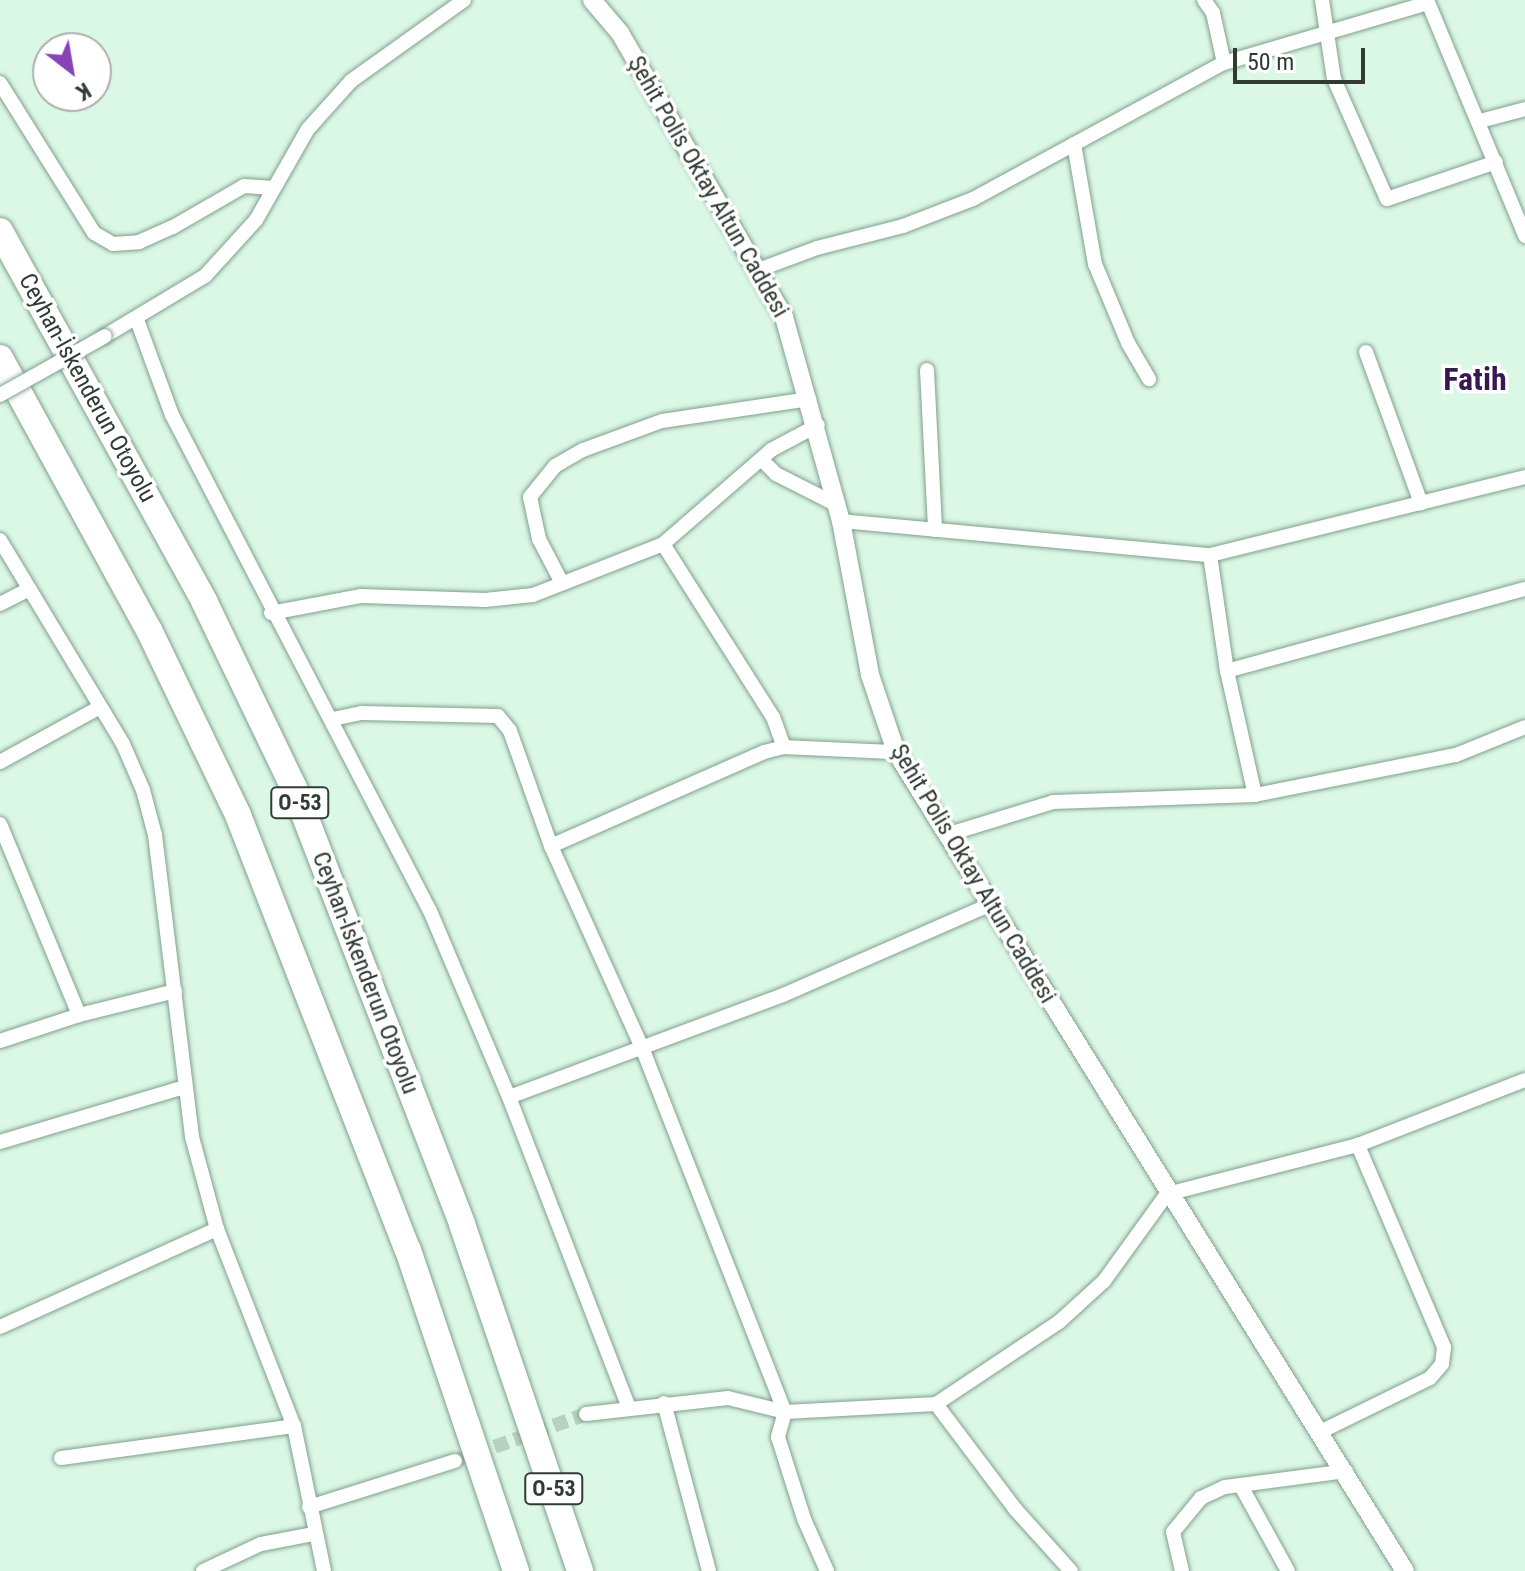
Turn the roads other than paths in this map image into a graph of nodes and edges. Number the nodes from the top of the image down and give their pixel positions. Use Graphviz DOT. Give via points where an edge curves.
graph roads {
  1 [pos="464,0"];
  2 [pos="592,0"];
  3 [pos="1204,0"];
  4 [pos="1322,0"];
  5 [pos="1426,2"];
  6 [pos="1331,32"];
  7 [pos="1224,63"];
  8 [pos="0,83"];
  9 [pos="1525,109"];
  10 [pos="1480,121"];
  11 [pos="1074,144"];
  12 [pos="1496,162"];
  13 [pos="274,188"];
  14 [pos="0,231"];
  15 [pos="1525,236"];
  16 [pos="758,270"];
  17 [pos="137,320"];
  18 [pos="1366,352"];
  19 [pos="0,358"];
  20 [pos="927,370"];
  21 [pos="1149,379"];
  22 [pos="0,395"];
  23 [pos="809,399"];
  24 [pos="818,425"];
  25 [pos="762,460"];
  26 [pos="1525,477"];
  27 [pos="1421,503"];
  28 [pos="839,513"];
  29 [pos="935,530"];
  30 [pos="0,540"];
  31 [pos="663,544"];
  32 [pos="1210,555"];
  33 [pos="562,583"];
  34 [pos="29,589"];
  35 [pos="1525,589"];
  36 [pos="0,604"];
  37 [pos="271,613"];
  38 [pos="1227,671"];
  39 [pos="100,707"];
  40 [pos="333,719"];
  41 [pos="1525,727"];
  42 [pos="784,747"];
  43 [pos="896,752"];
  44 [pos="0,762"];
  45 [pos="1255,795"];
  46 [pos="0,824"];
  47 [pos="946,835"];
  48 [pos="551,846"];
  49 [pos="989,905"];
  50 [pos="175,991"];
  51 [pos="79,1015"];
  52 [pos="0,1041"];
  53 [pos="641,1045"];
  54 [pos="185,1087"];
  55 [pos="1523,1087"];
  56 [pos="509,1097"];
  57 [pos="0,1142"];
  58 [pos="1358,1145"];
  59 [pos="1167,1194"];
  60 [pos="217,1229"];
  61 [pos="0,1327"];
  62 [pos="664,1403"];
  63 [pos="936,1404"];
  64 [pos="628,1406"];
  65 [pos="785,1412"];
  66 [pos="586,1414"];
  67 [pos="294,1426"];
  68 [pos="1322,1431"];
  69 [pos="61,1458"];
  70 [pos="455,1461"];
  71 [pos="1346,1471"];
  72 [pos="1241,1486"];
  73 [pos="309,1507"];
  74 [pos="314,1534"];
  75 [pos="203,1571"];
  76 [pos="324,1571"];
  77 [pos="516,1571"];
  78 [pos="580,1571"];
  79 [pos="709,1571"];
  80 [pos="827,1571"];
  81 [pos="1071,1571"];
  82 [pos="1182,1571"];
  83 [pos="1288,1571"];
  84 [pos="1405,1571"];
  1 -- 13 [label="street" via="351,81 308,129"];
  2 -- 16 [label="street, Şehit Polis Oktay Altun Caddesi" via="620,33"];
  3 -- 7 [label="street" via="1213,13"];
  4 -- 6 [label="street"];
  5 -- 6 [label="street"];
  5 -- 10 [label="street"];
  6 -- 7 [label="street"];
  6 -- 12 [label="street" via="1334,79 1387,199"];
  7 -- 11 [label="street"];
  8 -- 13 [label="street" via="94,233 113,244 139,242 173,227 244,186"];
  9 -- 10 [label="street"];
  10 -- 12 [label="street"];
  11 -- 16 [label="street" via="938,213"];
  11 -- 21 [label="street" via="1095,264"];
  12 -- 15 [label="street"];
  13 -- 17 [label="street" via="256,220 205,276"];
  14 -- 78 [label="highway, Ceyhan-İskenderun Otoyolu / O-53" via="204,601 294,788 462,1224"];
  16 -- 23 [label="street, Şehit Polis Oktay Altun Caddesi" via="784,317"];
  17 -- 22 [label="street, bridge"];
  17 -- 37 [label="street" via="172,415"];
  18 -- 27 [label="street"];
  19 -- 77 [label="highway, O-53" via="149,630 238,815 408,1250"];
  20 -- 29 [label="street"];
  23 -- 24 [label="street, Şehit Polis Oktay Altun Caddesi"];
  23 -- 33 [label="street" via="662,421 555,466 530,497 539,539"];
  24 -- 25 [label="street"];
  24 -- 28 [label="street, Şehit Polis Oktay Altun Caddesi"];
  25 -- 28 [label="street"];
  25 -- 31 [label="street"];
  26 -- 27 [label="street"];
  27 -- 32 [label="street"];
  28 -- 29 [label="street"];
  28 -- 43 [label="street, Şehit Polis Oktay Altun Caddesi" via="870,675"];
  29 -- 32 [label="street"];
  30 -- 34 [label="street"];
  31 -- 33 [label="street"];
  31 -- 42 [label="street" via="773,717"];
  32 -- 38 [label="street"];
  33 -- 37 [label="street" via="533,595 485,600 361,596"];
  34 -- 36 [label="street"];
  34 -- 39 [label="street"];
  35 -- 38 [label="street"];
  37 -- 40 [label="street"];
  38 -- 45 [label="street"];
  39 -- 44 [label="street"];
  39 -- 50 [label="street" via="143,790 155,835"];
  40 -- 48 [label="street" via="362,713 498,716 510,731"];
  40 -- 56 [label="street" via="430,911"];
  41 -- 45 [label="street" via="1456,755"];
  42 -- 43 [label="street"];
  42 -- 48 [label="street" via="717,769"];
  43 -- 47 [label="street, Şehit Polis Oktay Altun Caddesi"];
  45 -- 47 [label="street" via="1053,802"];
  46 -- 51 [label="street"];
  47 -- 49 [label="street, Şehit Polis Oktay Altun Caddesi"];
  48 -- 53 [label="street"];
  49 -- 53 [label="street" via="783,995"];
  49 -- 59 [label="street, Şehit Polis Oktay Altun Caddesi"];
  50 -- 51 [label="street"];
  50 -- 54 [label="street"];
  51 -- 52 [label="street"];
  53 -- 56 [label="street"];
  53 -- 65 [label="street"];
  54 -- 57 [label="street"];
  54 -- 60 [label="street" via="192,1137"];
  55 -- 58 [label="street"];
  56 -- 64 [label="street"];
  58 -- 59 [label="street"];
  58 -- 68 [label="street" via="1444,1347 1442,1364 1430,1378"];
  59 -- 63 [label="street" via="1104,1281 1071,1312"];
  59 -- 68 [label="street, Şehit Polis Oktay Altun Caddesi"];
  60 -- 61 [label="street"];
  60 -- 67 [label="street"];
  62 -- 64 [label="street"];
  62 -- 65 [label="street" via="728,1398"];
  62 -- 79 [label="street"];
  63 -- 65 [label="street"];
  63 -- 81 [label="street" via="1016,1510"];
  64 -- 66 [label="street"];
  65 -- 80 [label="street" via="778,1437"];
  67 -- 69 [label="street"];
  67 -- 73 [label="street"];
  68 -- 71 [label="street, Şehit Polis Oktay Altun Caddesi"];
  70 -- 73 [label="street"];
  71 -- 72 [label="street"];
  71 -- 84 [label="street, Şehit Polis Oktay Altun Caddesi"];
  72 -- 82 [label="street" via="1201,1498 1173,1532"];
  72 -- 83 [label="street"];
  73 -- 74 [label="street"];
  74 -- 75 [label="street" via="261,1544"];
  74 -- 76 [label="street"];
}
